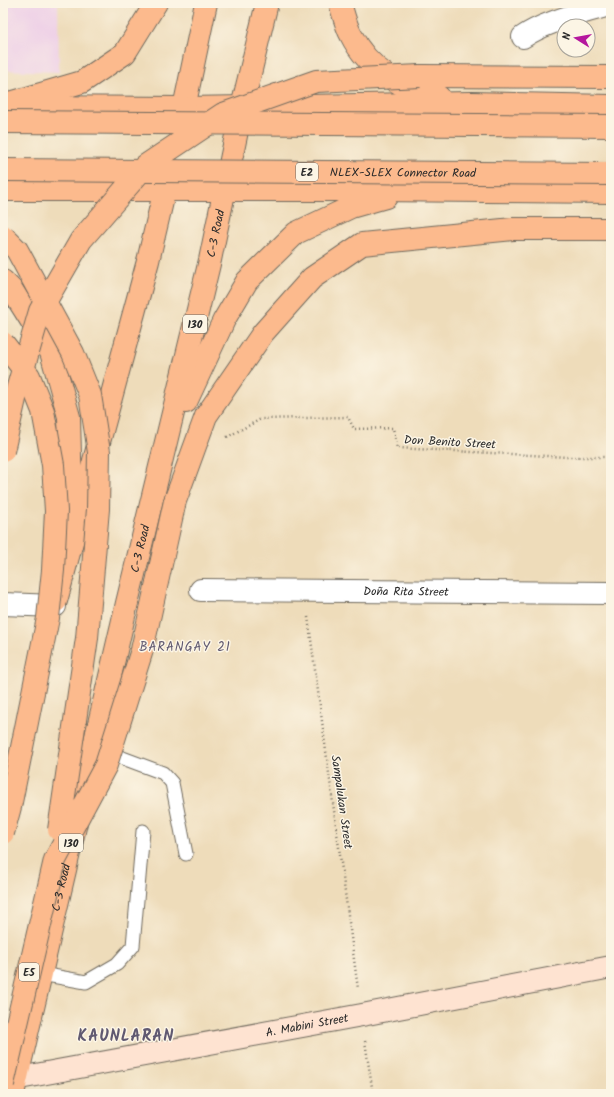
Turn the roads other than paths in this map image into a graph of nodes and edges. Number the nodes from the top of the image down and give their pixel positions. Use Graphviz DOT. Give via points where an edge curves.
graph roads {
  1 [pos="156,3"];
  2 [pos="206,3"];
  3 [pos="267,3"];
  4 [pos="340,3"];
  5 [pos="611,4"];
  6 [pos="523,37"];
  7 [pos="611,77"];
  8 [pos="471,103"];
  9 [pos="3,106"];
  10 [pos="611,106"];
  11 [pos="242,107"];
  12 [pos="185,108"];
  13 [pos="3,122"];
  14 [pos="611,126"];
  15 [pos="3,170"];
  16 [pos="611,174"];
  17 [pos="3,190"];
  18 [pos="164,190"];
  19 [pos="225,190"];
  20 [pos="414,190"];
  21 [pos="611,192"];
  22 [pos="611,229"];
  23 [pos="3,236"];
  24 [pos="3,281"];
  25 [pos="3,343"];
  26 [pos="3,451"];
  27 [pos="162,458"];
  28 [pos="201,590"];
  29 [pos="611,593"];
  30 [pos="3,604"];
  31 [pos="55,606"];
  32 [pos="93,747"];
  33 [pos="3,811"];
  34 [pos="142,831"];
  35 [pos="3,833"];
  36 [pos="186,854"];
  37 [pos="55,860"];
  38 [pos="611,967"];
  39 [pos="41,974"];
  40 [pos="9,1084"];
  1 -- 9 [label="main road" via="125,54 82,82"];
  2 -- 12 [label="main road"];
  3 -- 11 [label="main road, C-3 Road / 130"];
  4 -- 8 [label="main road" via="350,35 369,60 393,81 422,94"];
  5 -- 6 [label="street" via="544,25"];
  7 -- 26 [label="main road, bridge" via="420,76 316,81 223,114 146,166 81,240 40,312"];
  8 -- 10 [label="main road"];
  8 -- 11 [label="main road"];
  9 -- 12 [label="main road"];
  11 -- 12 [label="main road"];
  11 -- 19 [label="main road, C-3 Road / 130"];
  12 -- 18 [label="main road"];
  13 -- 14 [label="main road, bridge"];
  15 -- 16 [label="main road, NLEX-SLEX Connector Road / E2, bridge"];
  17 -- 18 [label="main road"];
  18 -- 19 [label="main road"];
  18 -- 31 [label="main road" via="148,261"];
  19 -- 20 [label="main road"];
  19 -- 27 [label="main road, C-3 Road / 130"];
  20 -- 21 [label="main road"];
  20 -- 27 [label="main road" via="351,207 296,233 247,280 224,320"];
  22 -- 37 [label="main road, bridge" via="513,229 362,244 312,278 264,332 206,416 175,501 142,650 106,765"];
  23 -- 37 [label="main road, bridge" via="17,250 73,353 90,395 98,452 98,509 87,638"];
  24 -- 31 [label="main road" via="12,290 51,352 69,417 71,494"];
  25 -- 35 [label="main road, bridge" via="29,376 43,411 53,465 56,511 48,618"];
  27 -- 32 [label="main road, C-3 Road / 130"];
  28 -- 29 [label="street, Doña Rita Street"];
  30 -- 31 [label="street"];
  31 -- 33 [label="main road"];
  32 -- 36 [label="lane" via="163,773 172,783"];
  32 -- 39 [label="main road, C-3 Road / 130"];
  34 -- 39 [label="lane" via="134,946 117,964 86,982"];
  37 -- 40 [label="main road, E5, bridge"];
  38 -- 40 [label="main road, A. Mabini Street"];
  39 -- 40 [label="main road, C-3 Road / 130"];
}
